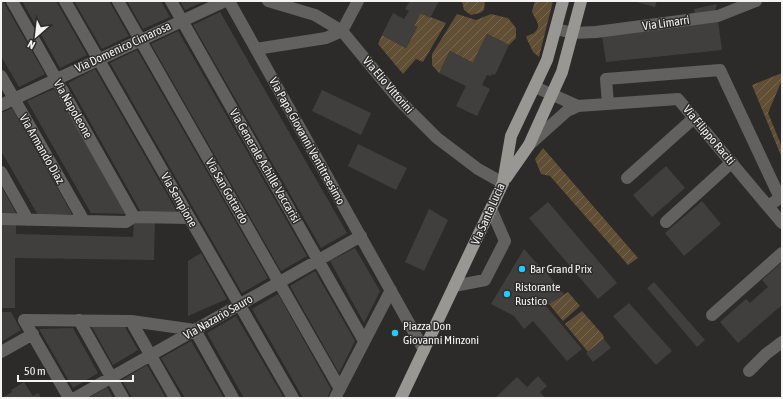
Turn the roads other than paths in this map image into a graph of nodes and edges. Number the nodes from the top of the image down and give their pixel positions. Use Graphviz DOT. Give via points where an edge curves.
graph roads {
  1 [pos="12,1"];
  2 [pos="65,1"];
  3 [pos="118,1"];
  4 [pos="171,1"];
  5 [pos="225,1"];
  6 [pos="229,1"];
  7 [pos="268,1"];
  8 [pos="358,1"];
  9 [pos="563,1"];
  10 [pos="581,1"];
  11 [pos="756,1"];
  12 [pos="182,20"];
  13 [pos="556,28"];
  14 [pos="342,31"];
  15 [pos="573,33"];
  16 [pos="140,40"];
  17 [pos="256,49"];
  18 [pos="98,59"];
  19 [pos="1,76"];
  20 [pos="56,80"];
  21 [pos="535,87"];
  22 [pos="551,94"];
  23 [pos="14,99"];
  24 [pos="608,104"];
  25 [pos="1,105"];
  26 [pos="578,106"];
  27 [pos="694,118"];
  28 [pos="529,144"];
  29 [pos="732,162"];
  30 [pos="1,172"];
  31 [pos="627,178"];
  32 [pos="503,183"];
  33 [pos="768,206"];
  34 [pos="491,209"];
  35 [pos="134,217"];
  36 [pos="189,218"];
  37 [pos="1,219"];
  38 [pos="28,220"];
  39 [pos="84,221"];
  40 [pos="666,222"];
  41 [pos="782,222"];
  42 [pos="361,236"];
  43 [pos="782,253"];
  44 [pos="318,260"];
  45 [pos="279,282"];
  46 [pos="389,285"];
  47 [pos="454,286"];
  48 [pos="239,305"];
  49 [pos="712,315"];
  50 [pos="79,320"];
  51 [pos="131,321"];
  52 [pos="194,330"];
  53 [pos="33,334"];
  54 [pos="361,336"];
  55 [pos="782,342"];
  56 [pos="424,350"];
  57 [pos="1,352"];
  58 [pos="150,355"];
  59 [pos="749,371"];
  60 [pos="111,378"];
  61 [pos="337,389"];
  62 [pos="69,398"];
  63 [pos="75,398"];
  64 [pos="122,398"];
  65 [pos="175,398"];
  66 [pos="233,398"];
  67 [pos="293,398"];
  68 [pos="401,398"];
  1 -- 20 [label="street, Via Napoleone"];
  2 -- 18 [label="street, Via Sempione"];
  3 -- 16 [label="street, Via San Gottardo"];
  4 -- 12 [label="street, Via Generale Achille Vaccarisi"];
  5 -- 12 [label="street, Via Domenico Cimarosa"];
  6 -- 17 [label="street, Via Papa Giovanni Ventitreesimo"];
  7 -- 14 [label="street, Via Elio Vittorini" via="315,15"];
  8 -- 14 [label="street"];
  9 -- 13 [label="main road, Via Santa Lucia"];
  10 -- 15 [label="main road"];
  11 -- 15 [label="street, Via Limarri" via="718,16"];
  12 -- 16 [label="street, Via Domenico Cimarosa"];
  12 -- 44 [label="street, Via Generale Achille Vaccarisi"];
  13 -- 15 [label="street, Via Limarri"];
  13 -- 21 [label="main road, Via Santa Lucia" via="547,60"];
  14 -- 17 [label="street" via="326,38"];
  14 -- 32 [label="street, Via Elio Vittorini" via="399,100 437,138 478,169"];
  15 -- 22 [label="main road" via="562,72"];
  16 -- 18 [label="street, Via Domenico Cimarosa"];
  16 -- 45 [label="street, Via San Gottardo"];
  17 -- 42 [label="street, Via Papa Giovanni Ventitreesimo"];
  18 -- 20 [label="street, Via Domenico Cimarosa"];
  18 -- 36 [label="street, Via Sempione"];
  19 -- 23 [label="street, Via Armando Diaz"];
  20 -- 23 [label="street, Via Domenico Cimarosa"];
  20 -- 35 [label="street, Via Napoleone"];
  21 -- 22 [label="street"];
  21 -- 32 [label="main road, Via Santa Lucia" via="511,136"];
  22 -- 26 [label="street"];
  22 -- 28 [label="main road"];
  23 -- 25 [label="street, Via Domenico Cimarosa"];
  23 -- 39 [label="street, Via Armando Diaz"];
  24 -- 26 [label="street, Via Filippo Raciti"];
  24 -- 27 [label="street, Via Filippo Raciti" via="678,98"];
  24 -- 33 [label="street" via="606,79 720,70 780,198"];
  26 -- 28 [label="street, Via Filippo Raciti" via="567,111"];
  27 -- 29 [label="street, Via Filippo Raciti"];
  27 -- 31 [label="street"];
  28 -- 32 [label="main road"];
  29 -- 33 [label="street, Via Filippo Raciti"];
  29 -- 40 [label="street"];
  30 -- 38 [label="street"];
  32 -- 34 [label="main road, Via Santa Lucia"];
  33 -- 41 [label="street, Via Filippo Raciti"];
  34 -- 47 [label="main road, Via Santa Lucia"];
  34 -- 47 [label="street" via="505,241 485,280"];
  35 -- 36 [label="street"];
  35 -- 39 [label="street" via="126,222"];
  36 -- 48 [label="street, Via Sempione"];
  37 -- 38 [label="street"];
  38 -- 39 [label="street"];
  42 -- 44 [label="street, Via Nazario Sauro"];
  42 -- 46 [label="street, Via Papa Giovanni Ventitreesimo"];
  43 -- 49 [label="street"];
  44 -- 45 [label="street, Via Nazario Sauro"];
  44 -- 54 [label="street, Via Generale Achille Vaccarisi"];
  45 -- 48 [label="street, Via Nazario Sauro"];
  45 -- 61 [label="street, Via San Gottardo"];
  46 -- 54 [label="street"];
  46 -- 56 [label="street, Via Papa Giovanni Ventitreesimo"];
  47 -- 56 [label="main road, Via Santa Lucia"];
  48 -- 52 [label="street, Via Nazario Sauro"];
  48 -- 67 [label="street, Via Sempione"];
  50 -- 51 [label="street"];
  50 -- 53 [label="street" via="24,320"];
  50 -- 60 [label="street"];
  51 -- 52 [label="street"];
  51 -- 58 [label="street"];
  52 -- 58 [label="street, Via Nazario Sauro"];
  52 -- 66 [label="street"];
  53 -- 57 [label="street"];
  53 -- 62 [label="street"];
  54 -- 61 [label="street"];
  55 -- 59 [label="street"];
  56 -- 68 [label="main road, Via Santa Lucia"];
  58 -- 60 [label="street, Via Nazario Sauro"];
  58 -- 65 [label="street"];
  60 -- 63 [label="street, Via Nazario Sauro"];
  60 -- 64 [label="street"];
}
